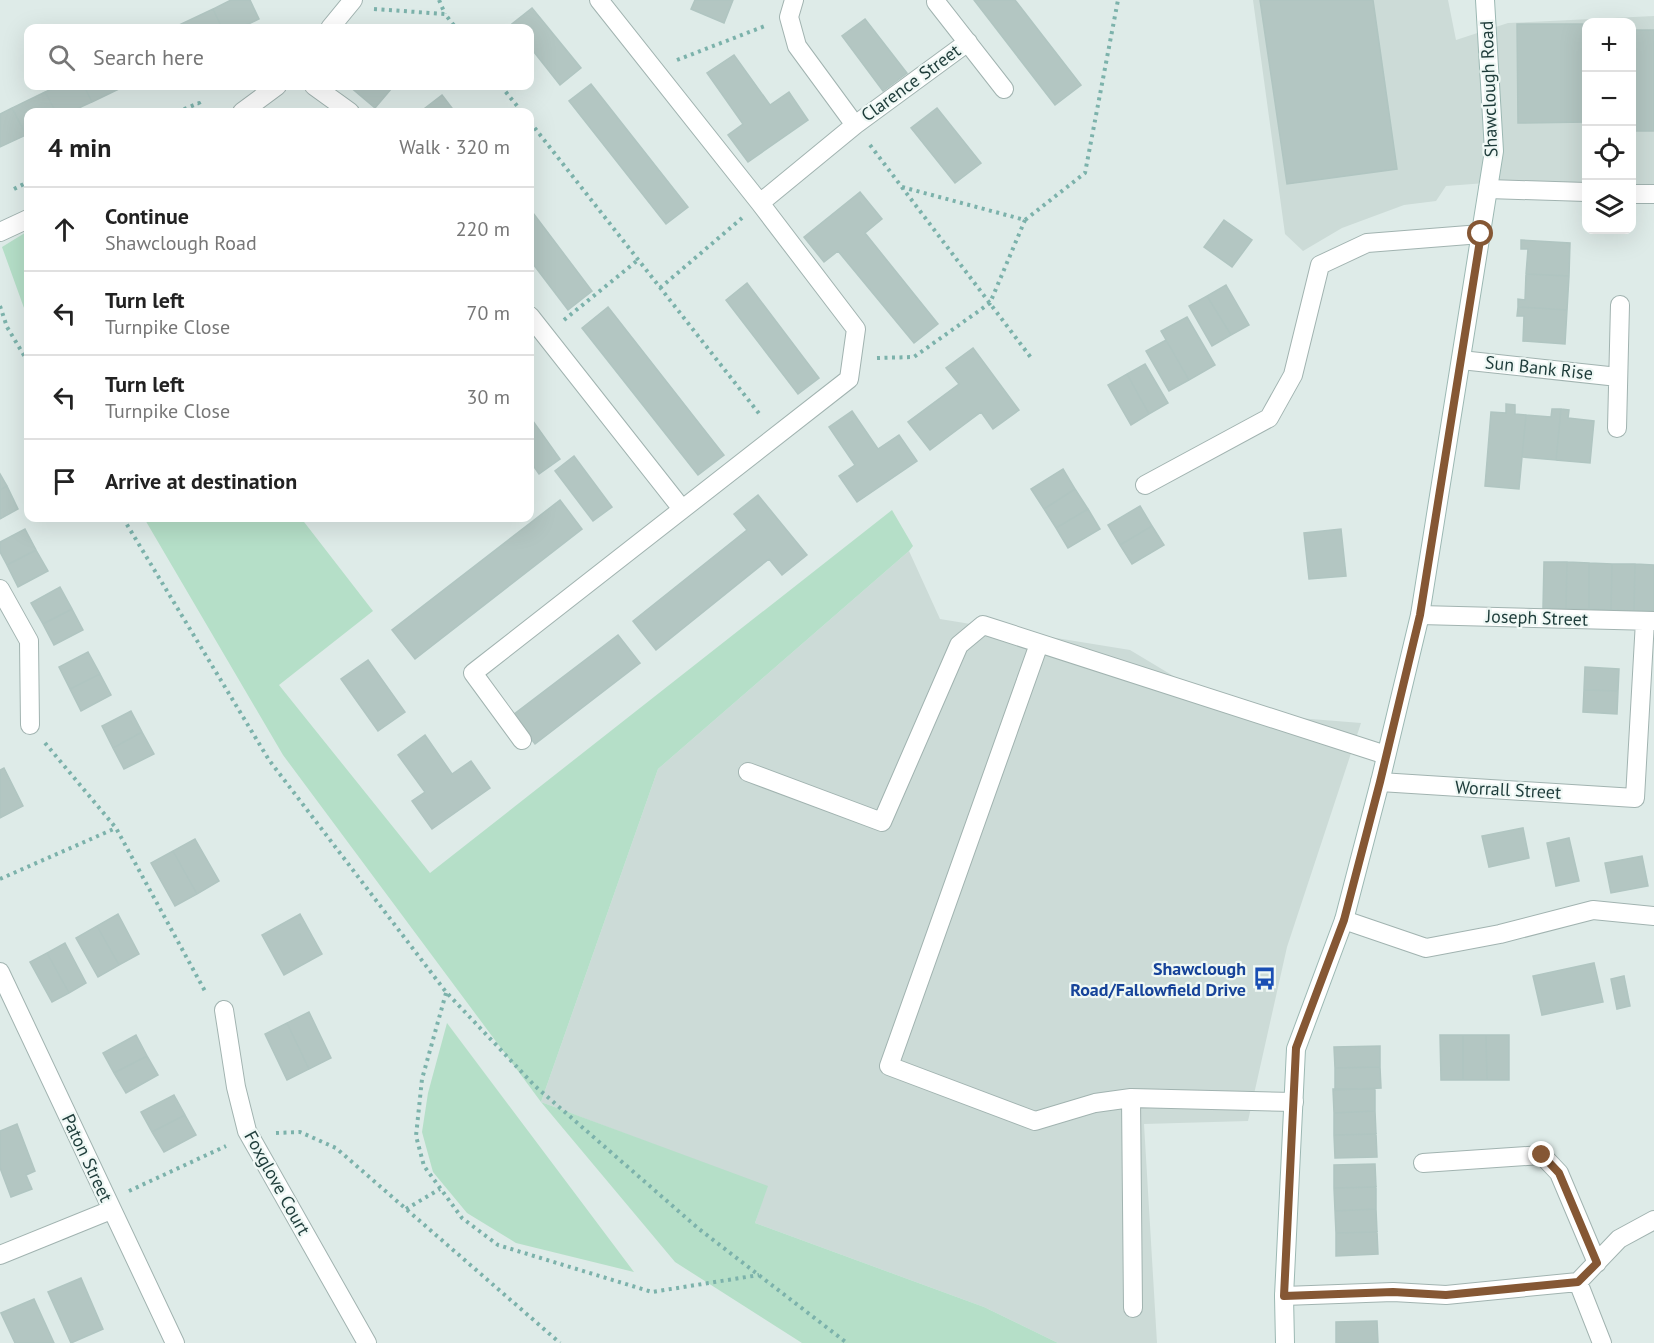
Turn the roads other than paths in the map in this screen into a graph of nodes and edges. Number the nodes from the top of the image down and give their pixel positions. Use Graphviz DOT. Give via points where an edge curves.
graph roads {
  1 [pos="599,0"];
  2 [pos="1485,0"];
  3 [pos="936,2"];
  4 [pos="350,4"];
  5 [pos="791,8"];
  6 [pos="333,24"];
  7 [pos="968,42"];
  8 [pos="1004,89"];
  9 [pos="272,90"];
  10 [pos="320,90"];
  11 [pos="247,108"];
  12 [pos="344,108"];
  13 [pos="855,125"];
  14 [pos="1488,189"];
  15 [pos="1582,192"];
  16 [pos="1636,194"];
  17 [pos="1654,194"];
  18 [pos="760,203"];
  19 [pos="24,221"];
  20 [pos="0,232"];
  21 [pos="1481,234"];
  22 [pos="1620,305"];
  23 [pos="534,321"];
  24 [pos="1461,360"];
  25 [pos="1618,376"];
  26 [pos="1617,428"];
  27 [pos="1145,485"];
  28 [pos="682,509"];
  29 [pos="0,589"];
  30 [pos="1420,615"];
  31 [pos="1649,621"];
  32 [pos="1039,644"];
  33 [pos="30,725"];
  34 [pos="522,740"];
  35 [pos="1386,755"];
  36 [pos="748,772"];
  37 [pos="1380,782"];
  38 [pos="1654,916"];
  39 [pos="1344,920"];
  40 [pos="0,972"];
  41 [pos="224,1010"];
  42 [pos="1131,1098"];
  43 [pos="1294,1102"];
  44 [pos="1423,1163"];
  45 [pos="109,1205"];
  46 [pos="1654,1220"];
  47 [pos="0,1255"];
  48 [pos="1597,1263"];
  49 [pos="1578,1282"];
  50 [pos="1284,1296"];
  51 [pos="1133,1308"];
  52 [pos="175,1343"];
  53 [pos="367,1343"];
  54 [pos="1285,1343"];
  55 [pos="1602,1343"];
  1 -- 18 [label="street"];
  2 -- 14 [label="street, Shawclough Road" via="1494,152"];
  3 -- 7 [label="street, Clarence Street"];
  4 -- 6 [label="street"];
  5 -- 13 [label="street, Clarence Street" via="797,46"];
  7 -- 8 [label="street, Clarence Street"];
  7 -- 13 [label="street, Clarence Street"];
  9 -- 11 [label="street"];
  10 -- 12 [label="street"];
  13 -- 18 [label="street, Clarence Street"];
  14 -- 15 [label="street"];
  14 -- 21 [label="street, Shawclough Road"];
  16 -- 17 [label="street"];
  18 -- 28 [label="street" via="856,329 849,379"];
  19 -- 20 [label="street"];
  21 -- 24 [label="street, Shawclough Road"];
  21 -- 27 [label="street" via="1366,243 1320,265 1293,375 1269,418"];
  22 -- 25 [label="street, Sun Bank Rise"];
  23 -- 28 [label="street"];
  24 -- 25 [label="street, Sun Bank Rise"];
  24 -- 30 [label="street, Shawclough Road"];
  25 -- 26 [label="street, Sun Bank Rise"];
  28 -- 34 [label="street" via="473,673"];
  29 -- 33 [label="street" via="29,641"];
  30 -- 31 [label="street, Joseph Street"];
  30 -- 35 [label="street, Shawclough Road"];
  31 -- 37 [label="street, Worrall Street" via="1635,798"];
  32 -- 35 [label="street"];
  32 -- 36 [label="street" via="982,625 959,645 882,822"];
  32 -- 42 [label="street" via="890,1066 1035,1121 1095,1103"];
  35 -- 37 [label="street, Shawclough Road"];
  37 -- 39 [label="street, Shawclough Road"];
  38 -- 39 [label="street" via="1593,910 1426,948"];
  39 -- 43 [label="street, Shawclough Road" via="1296,1048"];
  40 -- 45 [label="street, Paton Street"];
  41 -- 53 [label="street, Foxglove Court" via="236,1087 249,1136"];
  42 -- 43 [label="street"];
  42 -- 51 [label="street"];
  43 -- 50 [label="street, Shawclough Road"];
  44 -- 48 [label="street" via="1542,1155 1559,1173"];
  45 -- 47 [label="street"];
  45 -- 52 [label="street, Paton Street"];
  46 -- 48 [label="street" via="1619,1239"];
  48 -- 49 [label="street"];
  49 -- 50 [label="street" via="1446,1295 1393,1292"];
  49 -- 55 [label="street"];
  50 -- 54 [label="street, Shawclough Road"];
}
